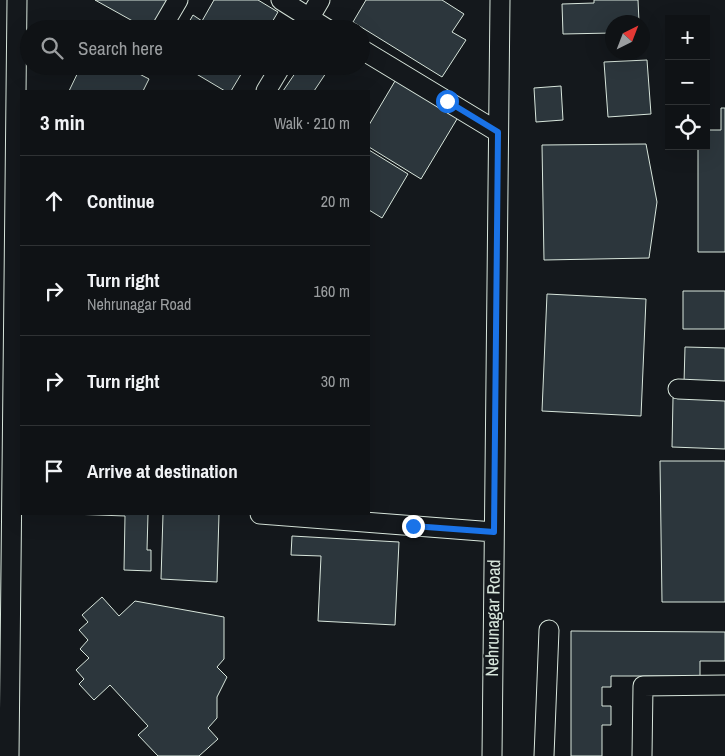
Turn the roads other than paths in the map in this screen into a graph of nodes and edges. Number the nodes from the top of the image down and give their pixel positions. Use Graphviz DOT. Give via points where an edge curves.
graph roads {
  1 [pos="17,0"];
  2 [pos="178,0"];
  3 [pos="281,0"];
  4 [pos="320,0"];
  5 [pos="500,0"];
  6 [pos="166,20"];
  7 [pos="303,20"];
  8 [pos="308,20"];
  9 [pos="370,54"];
  10 [pos="276,75"];
  11 [pos="267,90"];
  12 [pos="498,132"];
  13 [pos="8,178"];
  14 [pos="18,267"];
  15 [pos="17,338"];
  16 [pos="678,389"];
  17 [pos="725,391"];
  18 [pos="6,442"];
  19 [pos="273,515"];
  20 [pos="494,532"];
  21 [pos="549,630"];
  22 [pos="725,686"];
  23 [pos="9,756"];
  24 [pos="492,756"];
  25 [pos="544,756"];
  26 [pos="642,756"];
  1 -- 13 [label="street"];
  2 -- 6 [label="street"];
  3 -- 7 [label="street"];
  4 -- 8 [label="street"];
  5 -- 12 [label="street, Nehrunagar Road"];
  9 -- 12 [label="street"];
  10 -- 11 [label="street"];
  12 -- 20 [label="street, Nehrunagar Road"];
  13 -- 14 [label="street"];
  14 -- 15 [label="street"];
  15 -- 18 [label="street"];
  16 -- 17 [label="street"];
  18 -- 23 [label="street"];
  19 -- 20 [label="street"];
  20 -- 24 [label="street, Nehrunagar Road"];
  21 -- 25 [label="street"];
  22 -- 26 [label="street" via="643,686"];
}
